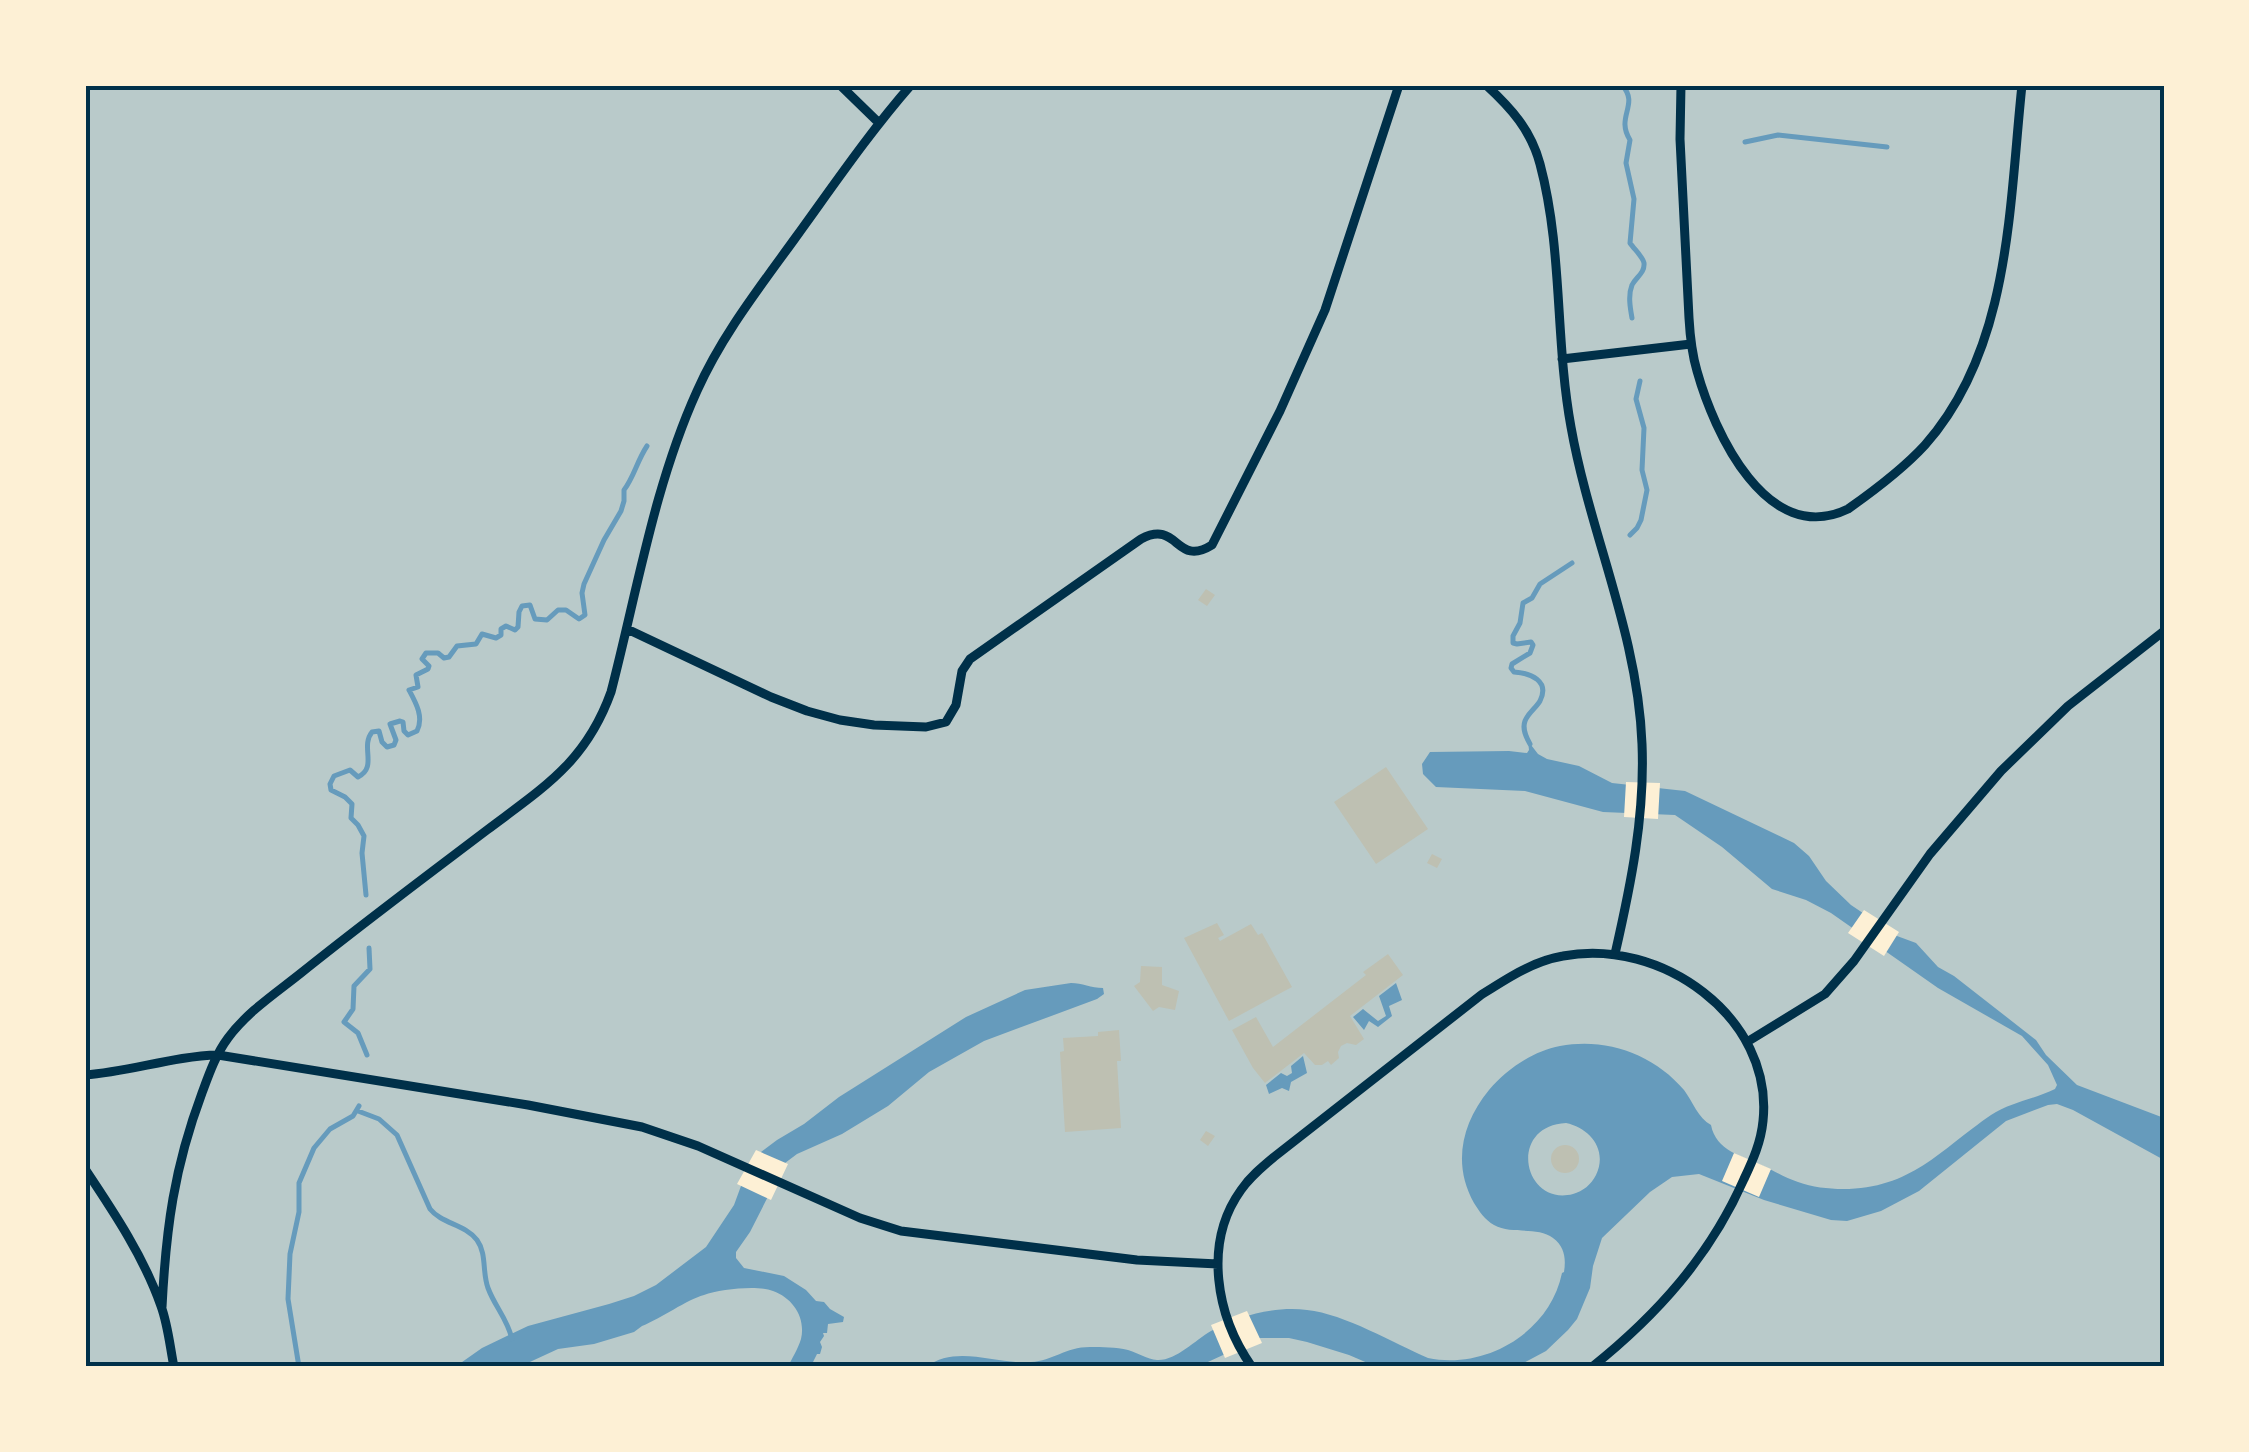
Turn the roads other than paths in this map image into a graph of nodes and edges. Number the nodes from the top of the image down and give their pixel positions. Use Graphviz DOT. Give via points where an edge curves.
graph roads {
  1 [pos="840,85"];
  2 [pos="911,85"];
  3 [pos="1399,85"];
  4 [pos="1486,85"];
  5 [pos="1681,85"];
  6 [pos="2022,85"];
  7 [pos="879,123"];
  8 [pos="1691,344"];
  9 [pos="1562,359"];
  10 [pos="626,629"];
  11 [pos="2164,632"];
  12 [pos="1616,954"];
  13 [pos="1747,1042"];
  14 [pos="218,1055"];
  15 [pos="85,1075"];
  16 [pos="85,1169"];
  17 [pos="1218,1264"];
  18 [pos="162,1308"];
  19 [pos="174,1367"];
  20 [pos="1252,1367"];
  21 [pos="1592,1367"];
  1 -- 7 [label="street"];
  2 -- 7 [label="street"];
  3 -- 10 [label="street" via="1325,310 1206,550 1186,550 1162,532 1141,539 970,659 952,715 936,726 874,725 807,711"];
  4 -- 9 [label="street" via="1522,122 1540,163"];
  5 -- 8 [label="street"];
  6 -- 8 [label="street" via="2004,248 1977,357 1924,446 1862,499 1836,514 1813,517 1766,497 1716,421"];
  7 -- 10 [label="street" via="751,299 705,375 670,464"];
  8 -- 9 [label="street"];
  9 -- 12 [label="street" via="1574,443 1633,664 1642,740 1641,819"];
  10 -- 14 [label="street" via="602,716 560,774 247,1016"];
  11 -- 13 [label="street" via="2068,706 2001,771 1825,994"];
  12 -- 13 [label="street" via="1658,966 1702,990"];
  12 -- 17 [label="street" via="1543,961 1502,981 1274,1156 1232,1206"];
  13 -- 21 [label="street" via="1764,1096 1763,1126 1740,1189 1680,1284"];
  14 -- 15 [label="street"];
  14 -- 17 [label="street" via="610,1120 670,1136 901,1232"];
  14 -- 18 [label="street" via="171,1198"];
  16 -- 18 [label="street"];
  17 -- 20 [label="street" via="1226,1314"];
  18 -- 19 [label="street"];
}
